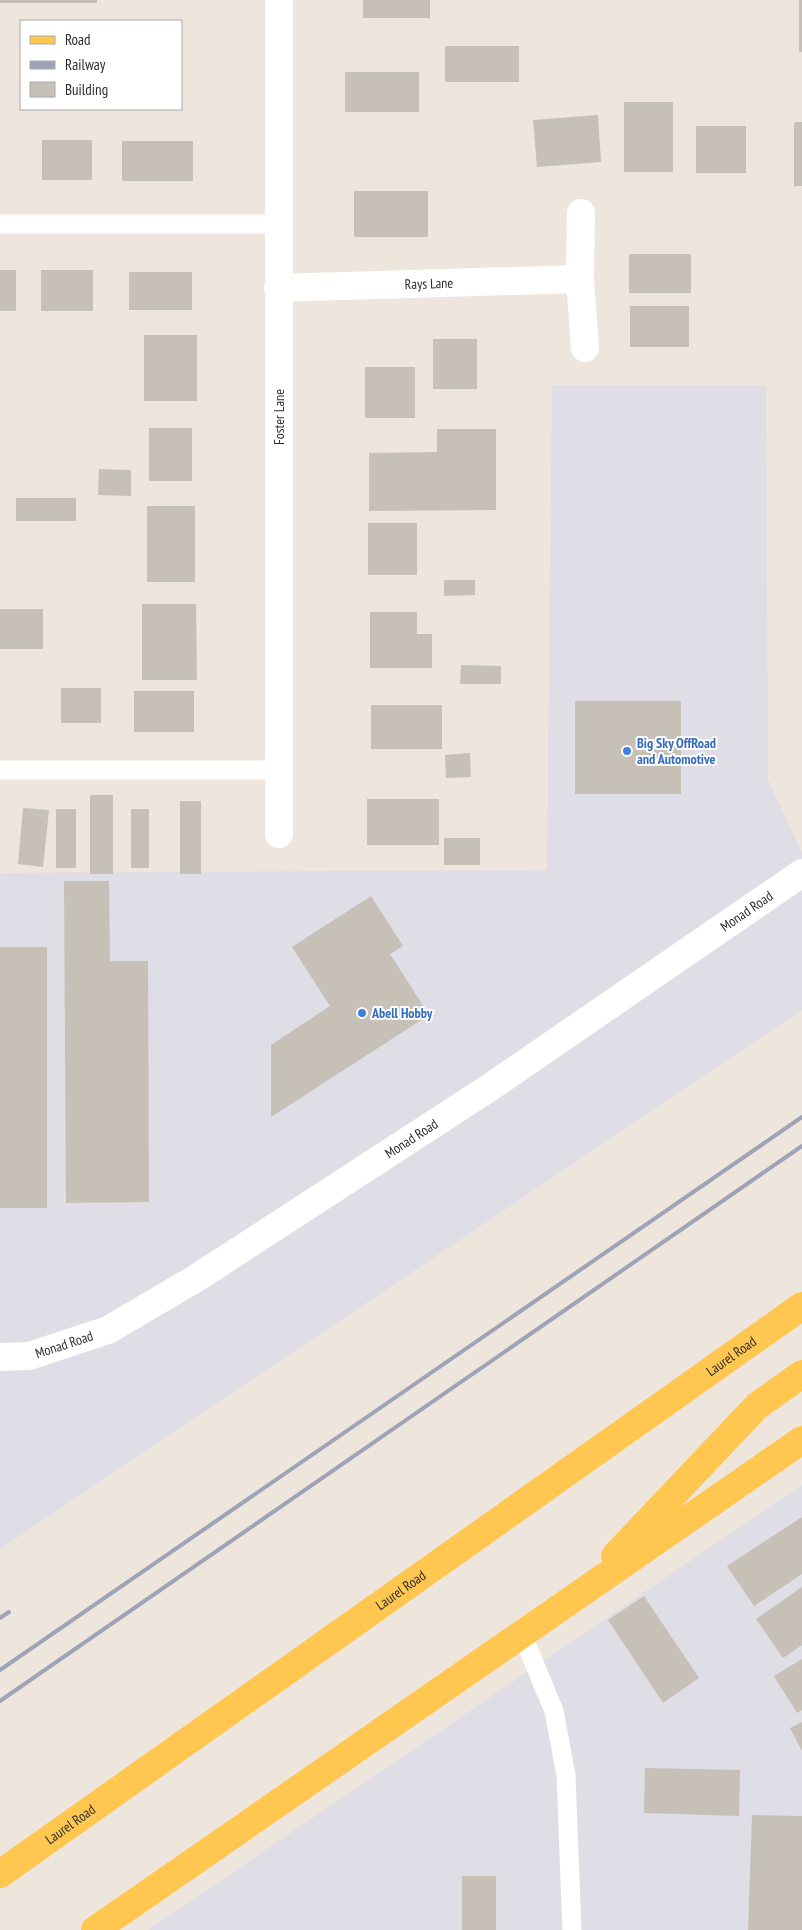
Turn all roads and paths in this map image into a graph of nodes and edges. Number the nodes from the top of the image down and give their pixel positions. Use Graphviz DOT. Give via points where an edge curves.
graph roads {
  1 [pos="279,0"];
  2 [pos="581,213"];
  3 [pos="0,224"];
  4 [pos="278,224"];
  5 [pos="580,279"];
  6 [pos="278,288"];
  7 [pos="585,348"];
  8 [pos="0,770"];
  9 [pos="279,770"];
  10 [pos="279,834"];
  11 [pos="802,873"];
  12 [pos="802,1306"];
  13 [pos="0,1357"];
  14 [pos="802,1374"];
  15 [pos="802,1440"];
  16 [pos="574,1598"];
  17 [pos="522,1634"];
  18 [pos="0,1874"];
  19 [pos="95,1930"];
  20 [pos="572,1930"];
  1 -- 4 [label="street, Foster Lane"];
  2 -- 5 [label="street"];
  3 -- 4 [label="lane"];
  4 -- 6 [label="street, Foster Lane"];
  5 -- 6 [label="street, Rays Lane"];
  5 -- 7 [label="street"];
  6 -- 9 [label="street, Foster Lane"];
  8 -- 9 [label="lane"];
  9 -- 10 [label="street, Foster Lane"];
  11 -- 13 [label="street, Monad Road" via="486,1090 195,1279 108,1330 29,1356"];
  12 -- 18 [label="main road, Laurel Road"];
  14 -- 16 [label="main road" via="756,1406"];
  15 -- 16 [label="main road"];
  16 -- 17 [label="main road"];
  17 -- 19 [label="main road"];
  17 -- 20 [label="lane" via="554,1711 566,1775"];
}
